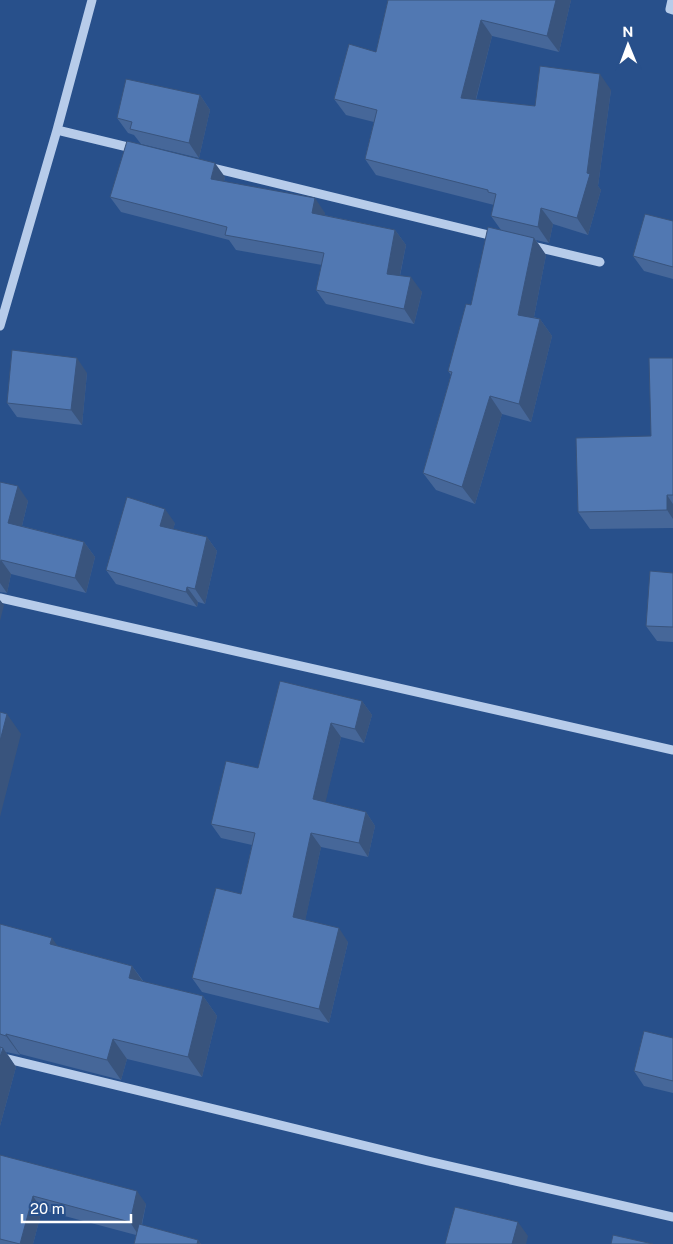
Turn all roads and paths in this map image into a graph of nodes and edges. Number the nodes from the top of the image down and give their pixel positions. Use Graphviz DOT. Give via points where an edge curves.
graph roads {
  1 [pos="92,0"];
  2 [pos="672,0"];
  3 [pos="673,10"];
  4 [pos="57,130"];
  5 [pos="144,151"];
  6 [pos="203,165"];
  7 [pos="503,239"];
  8 [pos="522,244"];
  9 [pos="600,262"];
  10 [pos="0,326"];
  11 [pos="0,598"];
  12 [pos="673,750"];
  13 [pos="0,1057"];
  14 [pos="673,1217"];
  1 -- 4 [label="street"];
  2 -- 3 [label="street" via="670,9"];
  4 -- 5 [label="street"];
  4 -- 10 [label="street"];
  6 -- 7 [label="street"];
  8 -- 9 [label="street"];
  11 -- 12 [label="street"];
  13 -- 14 [label="street"];
}
